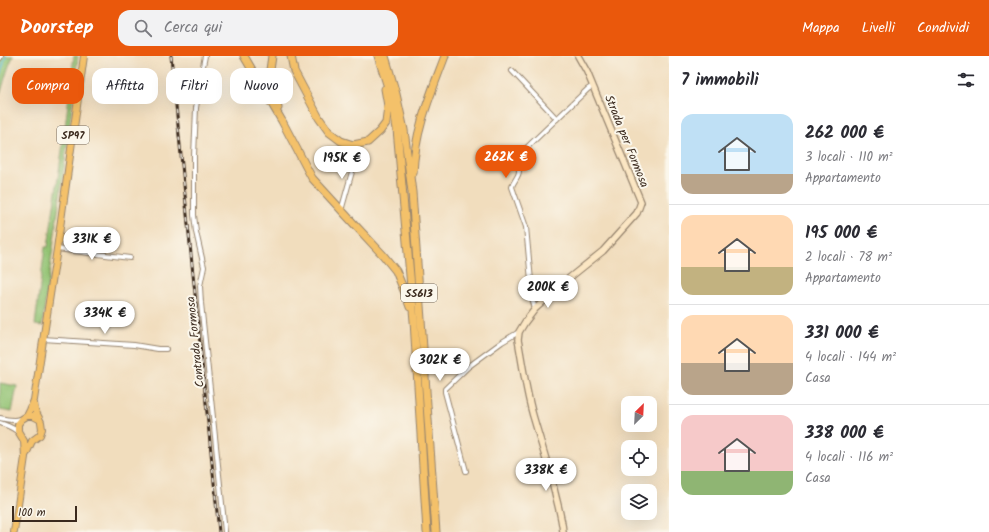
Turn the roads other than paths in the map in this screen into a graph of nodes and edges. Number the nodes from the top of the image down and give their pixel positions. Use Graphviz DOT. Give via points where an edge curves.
graph roads {
  1 [pos="84,56"];
  2 [pos="205,56"];
  3 [pos="244,56"];
  4 [pos="272,56"];
  5 [pos="292,56"];
  6 [pos="378,56"];
  7 [pos="385,56"];
  8 [pos="445,56"];
  9 [pos="578,56"];
  10 [pos="381,69"];
  11 [pos="512,71"];
  12 [pos="593,86"];
  13 [pos="556,119"];
  14 [pos="282,121"];
  15 [pos="357,154"];
  16 [pos="412,192"];
  17 [pos="342,211"];
  18 [pos="57,248"];
  19 [pos="130,258"];
  20 [pos="535,309"];
  21 [pos="414,321"];
  22 [pos="519,332"];
  23 [pos="43,339"];
  24 [pos="166,349"];
  25 [pos="34,400"];
  26 [pos="24,417"];
  27 [pos="0,418"];
  28 [pos="39,419"];
  29 [pos="0,423"];
  30 [pos="21,435"];
  31 [pos="34,439"];
  32 [pos="25,457"];
  33 [pos="466,471"];
  34 [pos="14,532"];
  35 [pos="225,532"];
  36 [pos="427,532"];
  37 [pos="436,532"];
  38 [pos="563,532"];
  1 -- 18 [label="main road, SP97"];
  2 -- 35 [label="street, Contrada Formosa" via="196,108 194,214 204,267 200,286 201,304"];
  3 -- 14 [label="highway"];
  4 -- 14 [label="highway" via="270,80"];
  5 -- 10 [label="highway" via="294,71 319,118 329,132 341,141 353,145 368,142 386,122 388,106"];
  6 -- 10 [label="highway, SS613"];
  7 -- 16 [label="highway, SS613" via="402,123"];
  8 -- 16 [label="highway" via="416,139"];
  9 -- 12 [label="street, Strada per Formosa"];
  10 -- 21 [label="highway, SS613" via="392,100 398,129"];
  11 -- 13 [label="street"];
  12 -- 13 [label="street"];
  12 -- 20 [label="street, Strada per Formosa" via="641,202 637,213 602,251"];
  13 -- 20 [label="street" via="519,155 519,171 512,187 526,227"];
  14 -- 17 [label="highway" via="312,178"];
  15 -- 17 [label="street"];
  16 -- 37 [label="highway, SS613"];
  17 -- 21 [label="highway" via="396,271"];
  18 -- 19 [label="street"];
  18 -- 23 [label="main road, SP97"];
  20 -- 22 [label="street, Strada per Formosa"];
  21 -- 36 [label="highway, SS613"];
  22 -- 33 [label="street, Strada per Formosa" via="468,368 445,389"];
  22 -- 38 [label="street" via="518,340 528,393"];
  23 -- 24 [label="street"];
  23 -- 25 [label="main road, SP97"];
  25 -- 26 [label="main road, SP97"];
  25 -- 28 [label="main road, SP97"];
  26 -- 27 [label="street" via="14,420"];
  26 -- 28 [label="main road" via="33,416"];
  26 -- 30 [label="main road" via="18,424"];
  28 -- 31 [label="main road" via="42,429 40,435"];
  29 -- 30 [label="street" via="10,426"];
  30 -- 31 [label="main road" via="27,440"];
  30 -- 32 [label="main road"];
  31 -- 32 [label="main road"];
  32 -- 34 [label="main road"];
}
